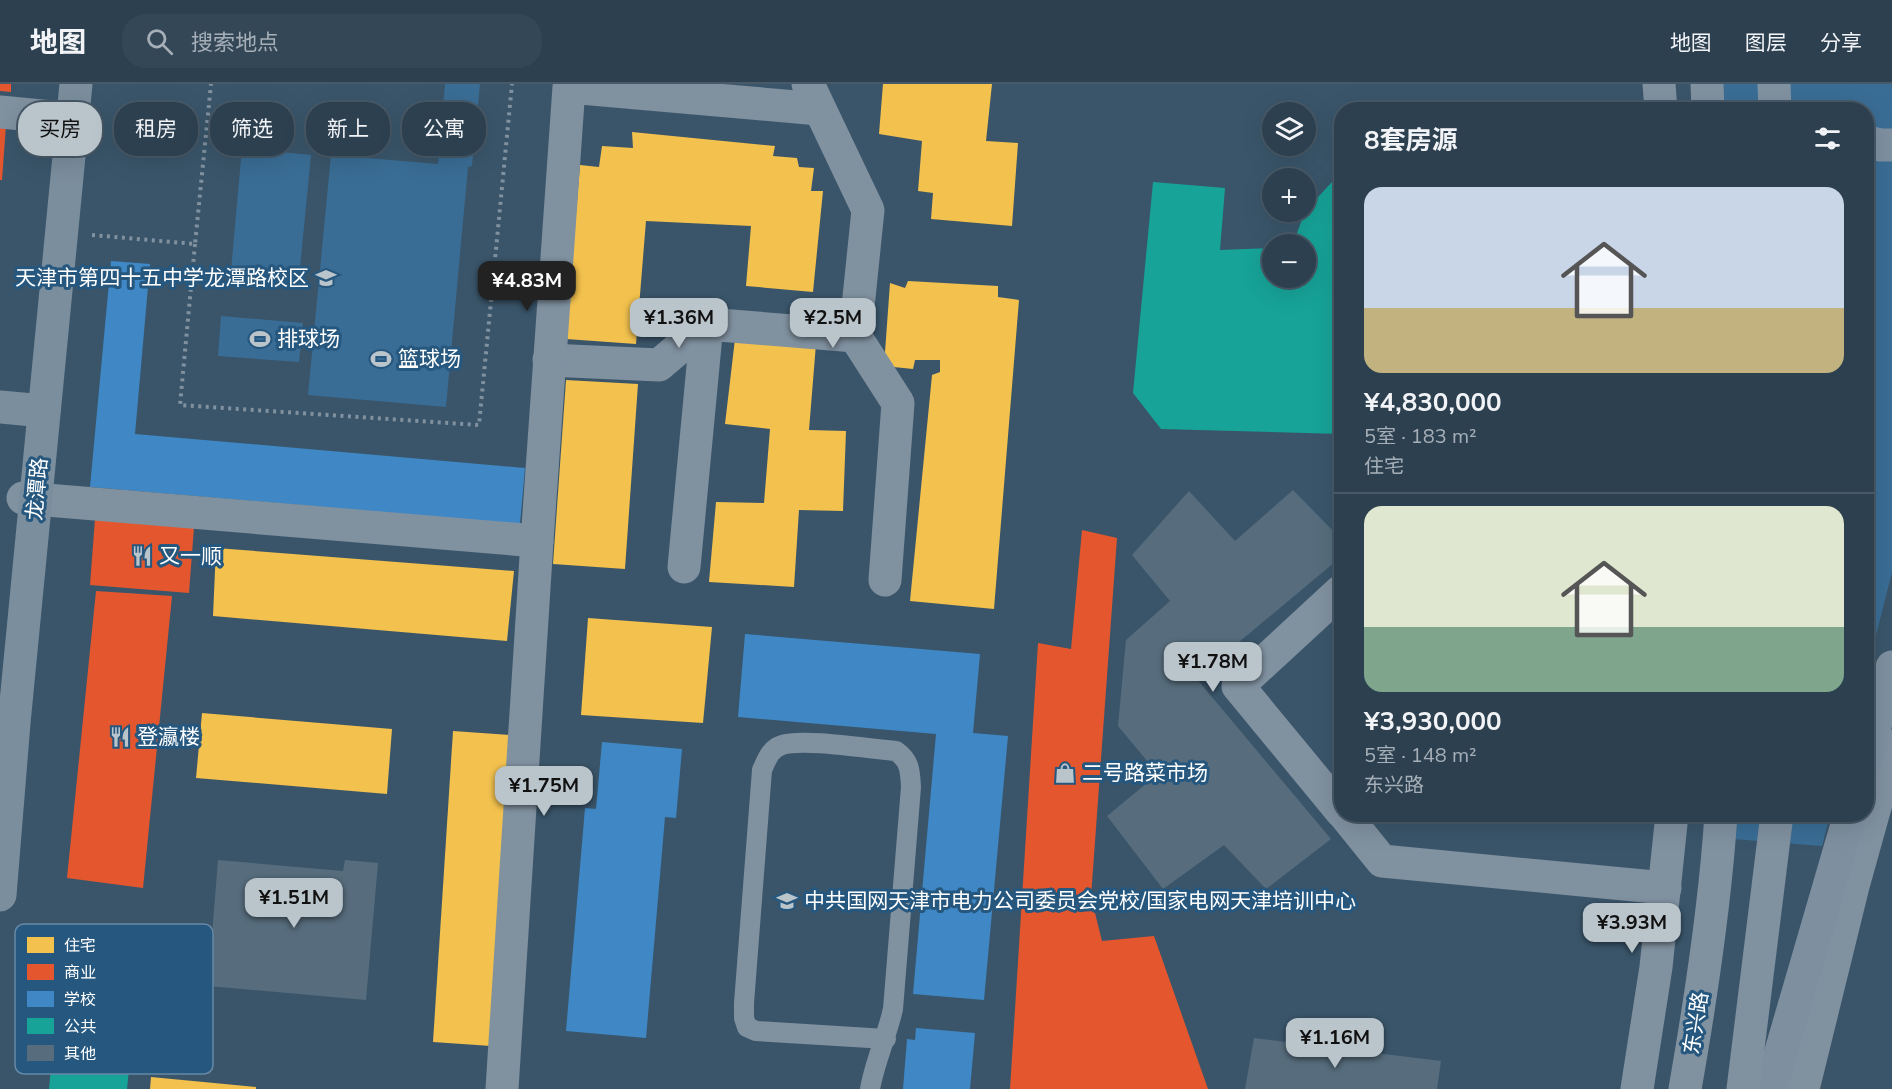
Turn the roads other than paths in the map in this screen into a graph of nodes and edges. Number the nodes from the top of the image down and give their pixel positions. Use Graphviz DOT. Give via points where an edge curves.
graph roads {
  1 [pos="62,84"];
  2 [pos="76,84"];
  3 [pos="1659,84"];
  4 [pos="1707,84"];
  5 [pos="1762,84"];
  6 [pos="1774,84"];
  7 [pos="672,91"];
  8 [pos="813,96"];
  9 [pos="64,102"];
  10 [pos="71,102"];
  11 [pos="1660,102"];
  12 [pos="1708,102"];
  13 [pos="1775,102"];
  14 [pos="1781,102"];
  15 [pos="0,112"];
  16 [pos="18,114"];
  17 [pos="1874,144"];
  18 [pos="1892,145"];
  19 [pos="61,156"];
  20 [pos="64,156"];
  21 [pos="707,324"];
  22 [pos="855,336"];
  23 [pos="549,360"];
  24 [pos="25,410"];
  25 [pos="30,498"];
  26 [pos="537,541"];
  27 [pos="684,567"];
  28 [pos="885,580"];
  29 [pos="1334,597"];
  30 [pos="1892,667"];
  31 [pos="4,726"];
  32 [pos="1874,729"];
  33 [pos="1892,746"];
  34 [pos="1334,803"];
  35 [pos="1874,811"];
  36 [pos="1350,822"];
  37 [pos="1671,822"];
  38 [pos="1720,822"];
  39 [pos="1776,822"];
  40 [pos="1848,822"];
  41 [pos="1871,822"];
  42 [pos="1665,888"];
  43 [pos="0,895"];
  44 [pos="886,1039"];
  45 [pos="501,1089"];
  46 [pos="870,1089"];
  47 [pos="1637,1089"];
  48 [pos="1684,1089"];
  49 [pos="1743,1089"];
  50 [pos="1770,1089"];
  51 [pos="1803,1089"];
  1 -- 9 [label="street, 龙潭路"];
  2 -- 10 [label="street, 龙潭路"];
  3 -- 11 [label="main road"];
  4 -- 12 [label="main road"];
  5 -- 14 [label="main road"];
  6 -- 13 [label="main road, bridge"];
  7 -- 8 [label="main road"];
  7 -- 23 [label="main road" via="569,87"];
  8 -- 22 [label="main road" via="868,210"];
  15 -- 16 [label="main road"];
  17 -- 18 [label="main road"];
  19 -- 24 [label="street, 龙潭路"];
  20 -- 24 [label="street, 龙潭路" via="61,232"];
  21 -- 22 [label="main road"];
  21 -- 23 [label="main road" via="659,365"];
  21 -- 27 [label="main road"];
  22 -- 28 [label="main road" via="898,403"];
  23 -- 26 [label="main road"];
  24 -- 25 [label="street, 龙潭路"];
  25 -- 26 [label="main road"];
  25 -- 31 [label="street, 龙潭路"];
  26 -- 45 [label="main road"];
  29 -- 34 [label="main road" via="1238,686"];
  30 -- 32 [label="main road"];
  31 -- 43 [label="street, 龙潭路"];
  33 -- 35 [label="main road"];
  36 -- 42 [label="main road" via="1382,861"];
  37 -- 42 [label="main road"];
  38 -- 48 [label="main road, 东兴路" via="1698,1015"];
  39 -- 49 [label="main road"];
  40 -- 50 [label="main road"];
  41 -- 51 [label="main road"];
  42 -- 47 [label="main road"];
  44 -- 44 [label="lane" via="893,1009 911,787 906,758 896,751 798,742 781,745 769,754 762,770 744,1003 747,1027 756,1031"];
  44 -- 46 [label="lane"];
}
